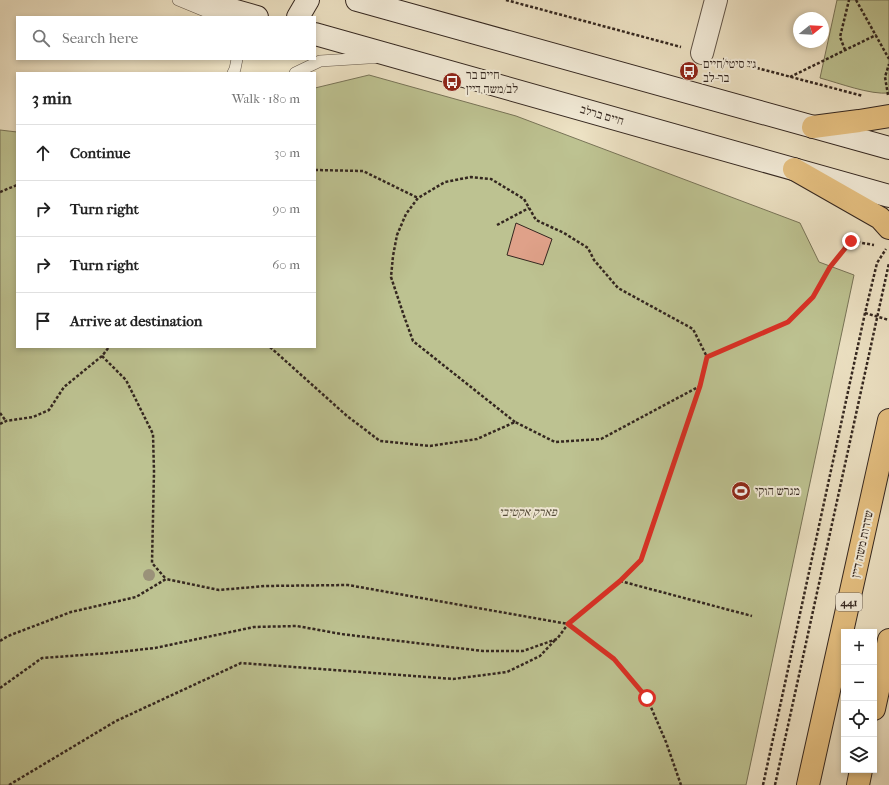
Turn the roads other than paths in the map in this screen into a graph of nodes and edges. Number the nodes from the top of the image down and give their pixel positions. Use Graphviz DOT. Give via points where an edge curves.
graph roads {
  1 [pos="178,0"];
  2 [pos="197,0"];
  3 [pos="289,0"];
  4 [pos="308,0"];
  5 [pos="356,0"];
  6 [pos="381,4"];
  7 [pos="714,5"];
  8 [pos="214,16"];
  9 [pos="253,16"];
  10 [pos="291,16"];
  11 [pos="299,16"];
  12 [pos="316,34"];
  13 [pos="702,53"];
  14 [pos="237,60"];
  15 [pos="416,62"];
  16 [pos="234,72"];
  17 [pos="297,72"];
  18 [pos="889,107"];
  19 [pos="813,127"];
  20 [pos="889,148"];
  21 [pos="794,169"];
  22 [pos="889,196"];
  23 [pos="889,228"];
  24 [pos="889,420"];
  25 [pos="889,640"];
  26 [pos="876,701"];
  27 [pos="860,773"];
  28 [pos="808,785"];
  29 [pos="858,785"];
  1 -- 8 [label="lane"];
  2 -- 9 [label="street"];
  3 -- 10 [label="street"];
  4 -- 11 [label="street"];
  5 -- 6 [label="street"];
  6 -- 19 [label="street"];
  7 -- 13 [label="street"];
  12 -- 15 [label="street, חיים ברלב"];
  14 -- 16 [label="lane"];
  15 -- 17 [label="lane" via="368,58 320,61"];
  15 -- 21 [label="street, חיים ברלב"];
  18 -- 19 [label="main road" via="859,121"];
  19 -- 20 [label="street"];
  21 -- 22 [label="street, חיים ברלב"];
  21 -- 23 [label="main road" via="880,218"];
  24 -- 28 [label="main road, שדרות משה דיין / 441"];
  25 -- 26 [label="main road"];
  27 -- 29 [label="main road"];
}
